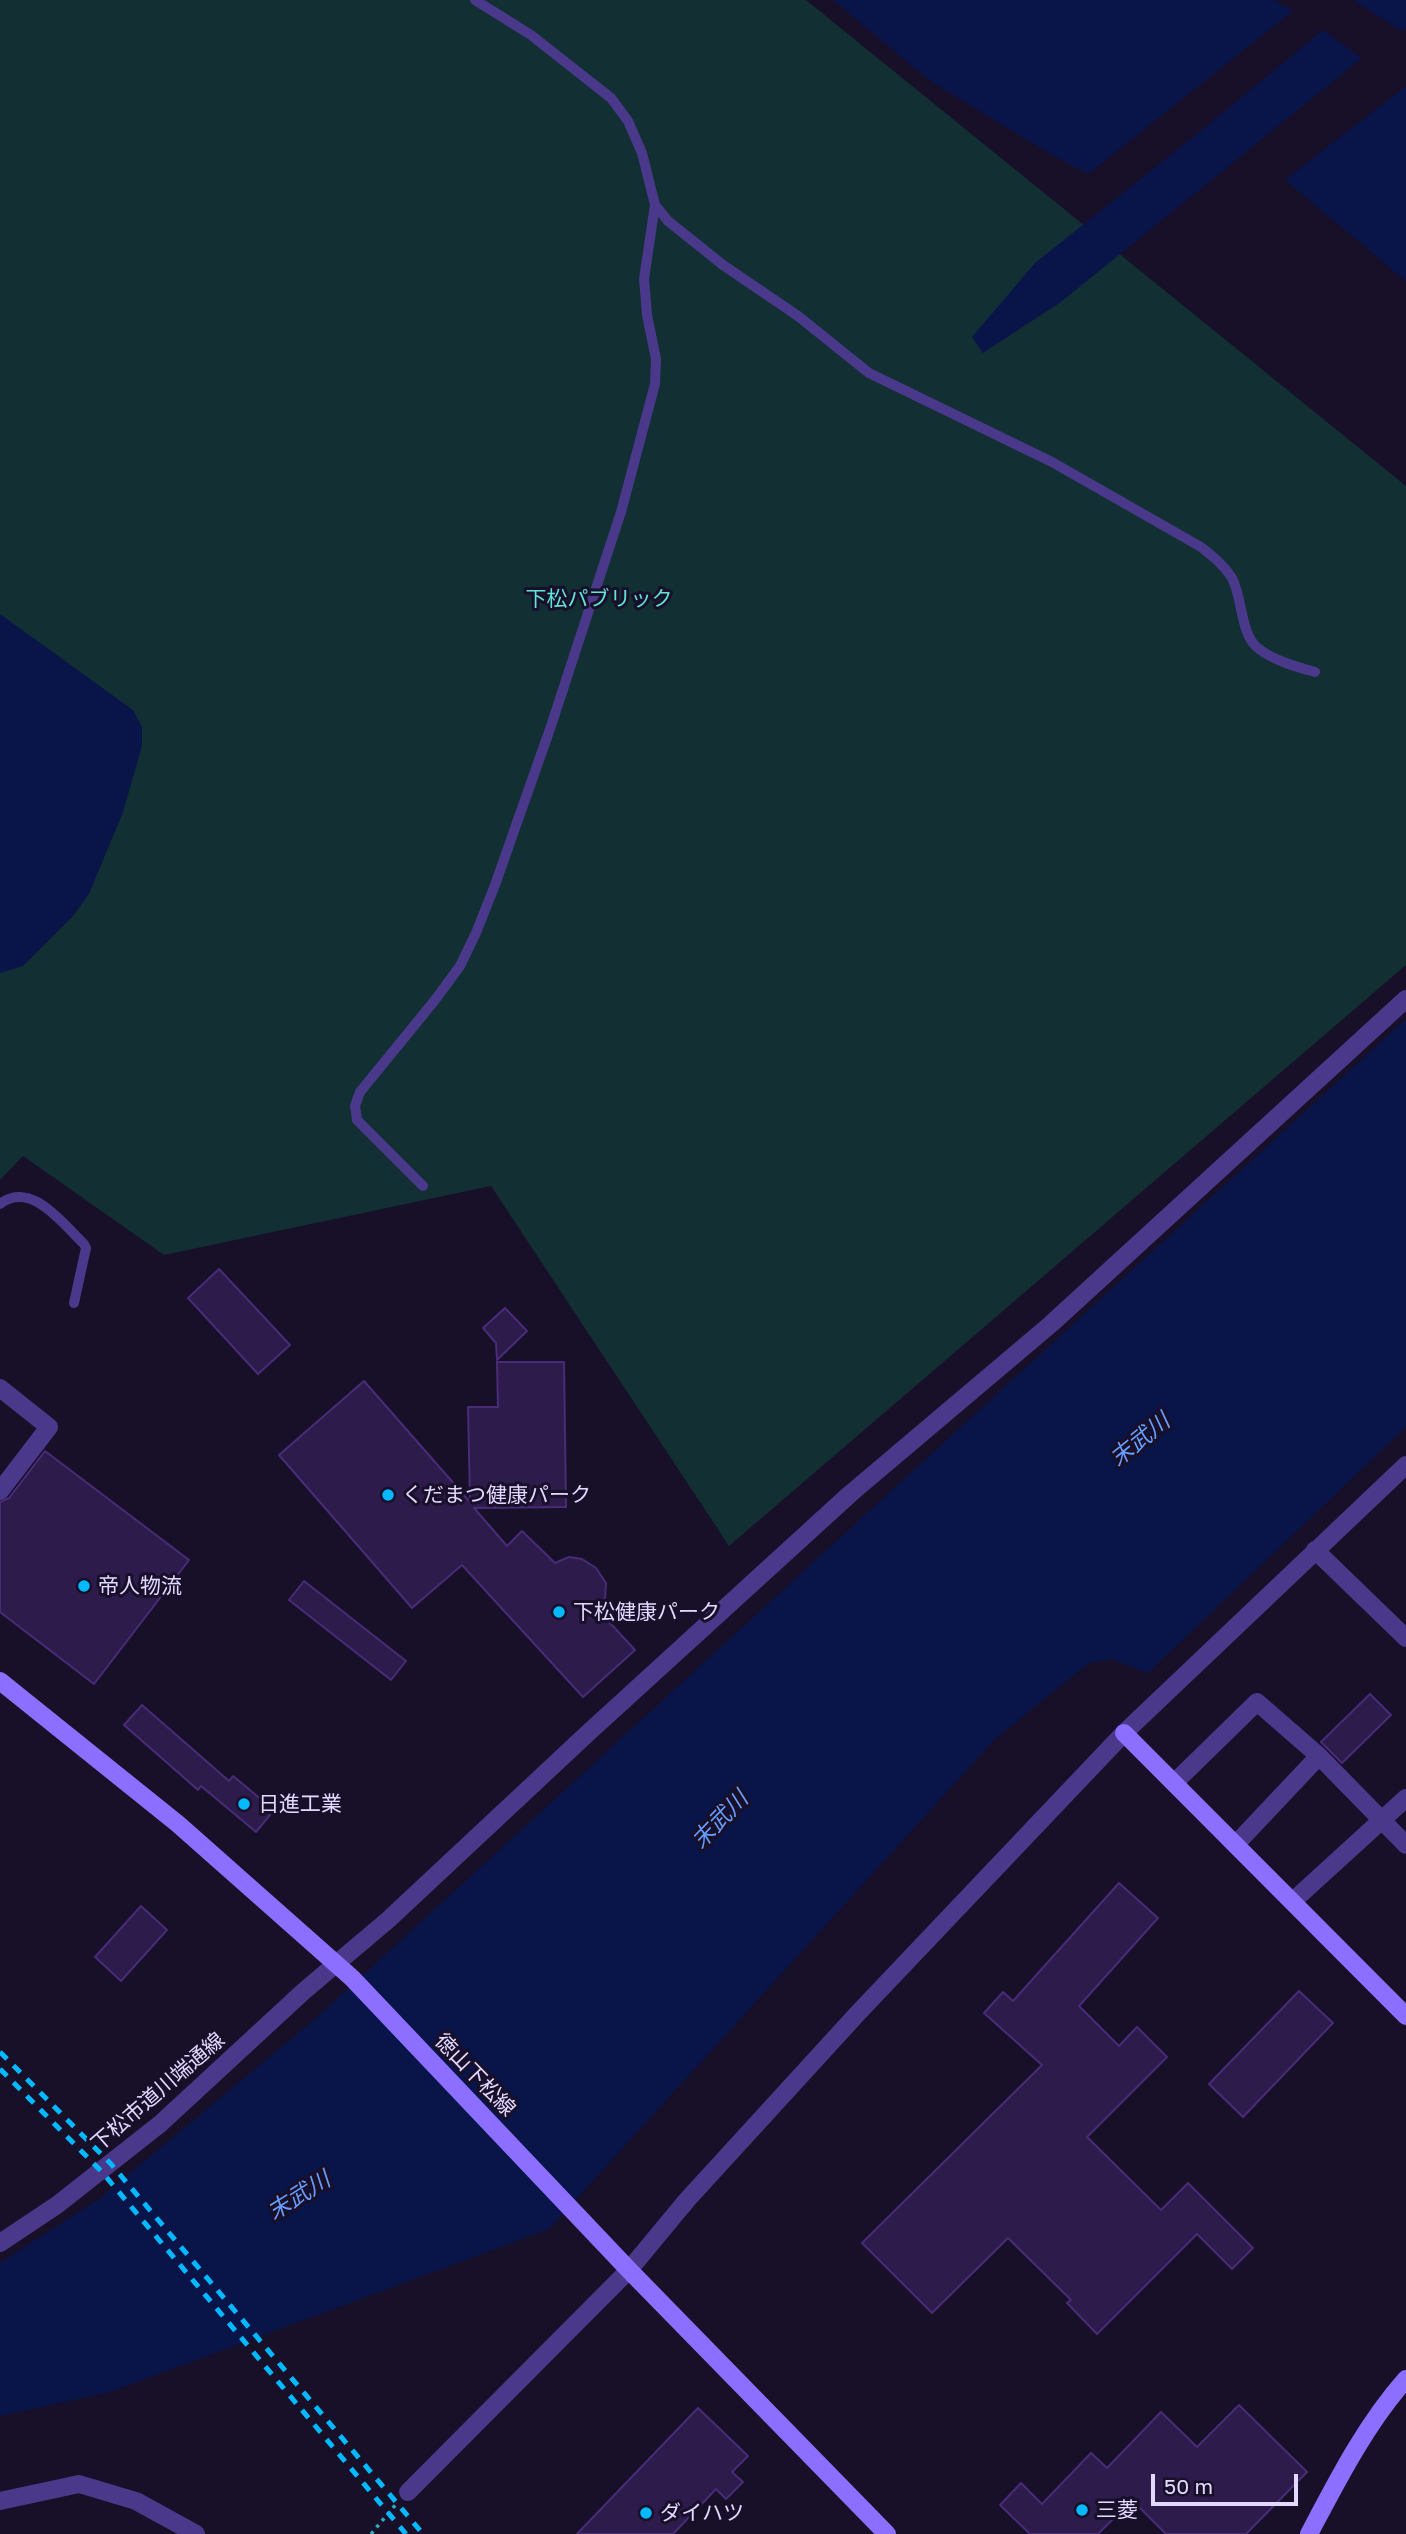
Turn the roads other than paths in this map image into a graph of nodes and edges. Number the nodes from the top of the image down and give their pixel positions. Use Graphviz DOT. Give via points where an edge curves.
graph roads {
  1 [pos="475,0"];
  2 [pos="654,205"];
  3 [pos="1315,672"];
  4 [pos="1406,999"];
  5 [pos="424,1186"];
  6 [pos="0,1204"];
  7 [pos="74,1303"];
  8 [pos="0,1388"];
  9 [pos="1406,1465"];
  10 [pos="0,1491"];
  11 [pos="1315,1550"];
  12 [pos="1406,1638"];
  13 [pos="0,1681"];
  14 [pos="1124,1733"];
  15 [pos="1319,1756"];
  16 [pos="1174,1783"];
  17 [pos="1406,1798"];
  18 [pos="1381,1820"];
  19 [pos="1236,1844"];
  20 [pos="1406,1845"];
  21 [pos="1293,1901"];
  22 [pos="337,1964"];
  23 [pos="1406,2016"];
  24 [pos="0,2243"];
  25 [pos="629,2270"];
  26 [pos="1406,2379"];
  27 [pos="408,2492"];
  28 [pos="0,2501"];
  29 [pos="195,2534"];
  30 [pos="887,2534"];
  31 [pos="1309,2534"];
  1 -- 2 [label="lane" via="531,35 611,98 628,121 642,153"];
  2 -- 3 [label="lane" via="713,257 869,373 1052,461 1201,547 1232,579 1248,634 1257,648"];
  2 -- 5 [label="lane" via="644,279 656,359 655,384 587,617 476,933 460,966 360,1092 355,1106 357,1121"];
  4 -- 22 [label="street, 下松市道川端通線" via="1051,1324 850,1494"];
  6 -- 7 [label="lane" via="11,1195 26,1195 84,1244"];
  8 -- 10 [label="street" via="49,1427"];
  9 -- 11 [label="street"];
  11 -- 12 [label="street"];
  11 -- 14 [label="street"];
  13 -- 22 [label="main road, 徳山下松線" via="178,1824"];
  14 -- 16 [label="main road"];
  14 -- 25 [label="street" via="858,2013"];
  15 -- 16 [label="street" via="1257,1702"];
  15 -- 18 [label="street"];
  15 -- 19 [label="street"];
  16 -- 19 [label="main road"];
  17 -- 18 [label="street"];
  18 -- 20 [label="street"];
  18 -- 21 [label="street"];
  19 -- 21 [label="main road"];
  21 -- 23 [label="main road"];
  22 -- 24 [label="street, 下松市道川端通線" via="111,2164"];
  22 -- 25 [label="main road, 徳山下松線"];
  25 -- 27 [label="street"];
  25 -- 30 [label="main road, 徳山下松線"];
  26 -- 31 [label="main road" via="1363,2440"];
  28 -- 29 [label="street" via="79,2484 136,2501"];
}
